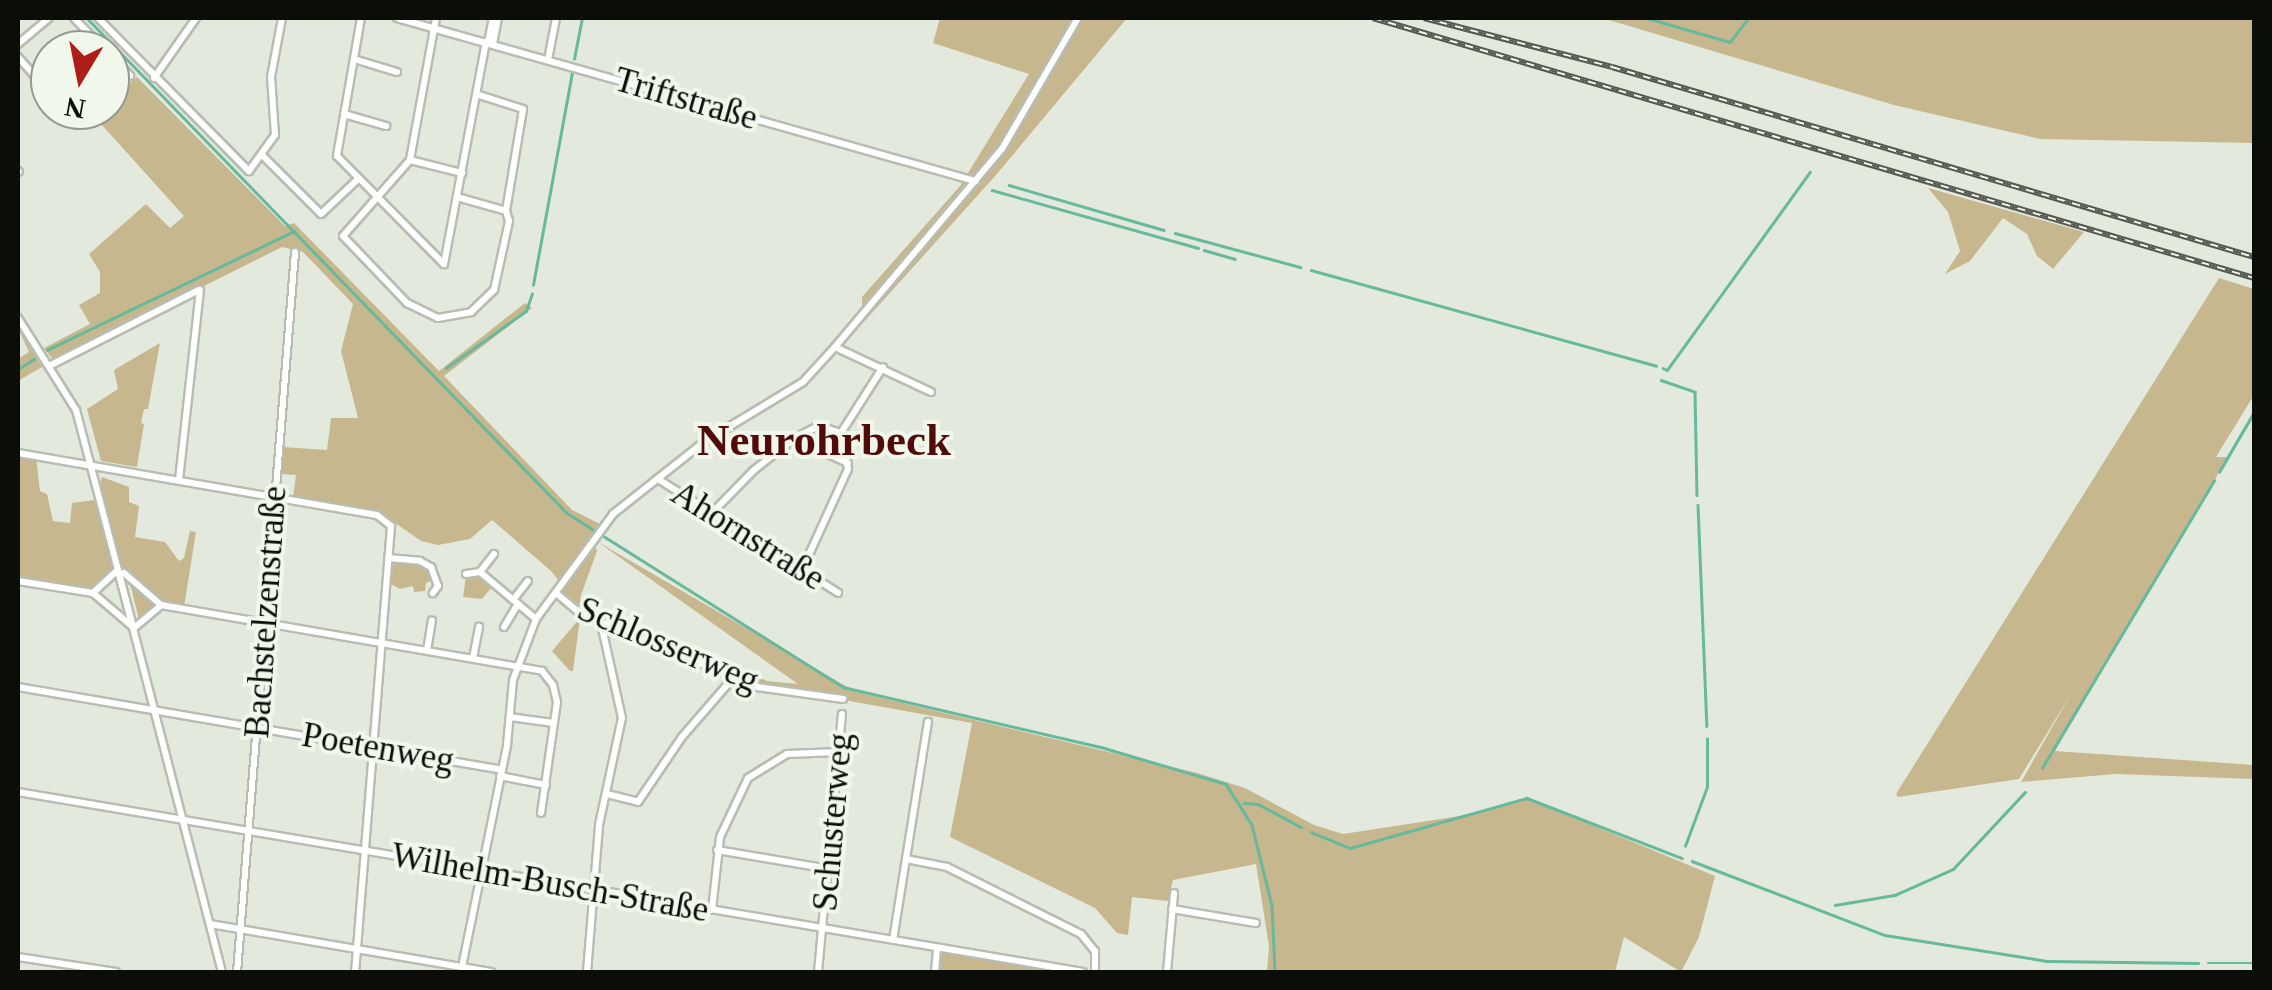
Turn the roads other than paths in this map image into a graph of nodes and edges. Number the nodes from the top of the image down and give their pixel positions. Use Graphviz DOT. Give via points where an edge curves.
graph roads {
  1 [pos="49,18"];
  2 [pos="98,18"];
  3 [pos="196,18"];
  4 [pos="282,18"];
  5 [pos="361,18"];
  6 [pos="397,18"];
  7 [pos="436,18"];
  8 [pos="496,18"];
  9 [pos="556,18"];
  10 [pos="1078,18"];
  11 [pos="434,27"];
  12 [pos="489,43"];
  13 [pos="18,44"];
  14 [pos="354,60"];
  15 [pos="548,60"];
  16 [pos="397,72"];
  17 [pos="154,78"];
  18 [pos="476,94"];
  19 [pos="344,114"];
  20 [pos="386,126"];
  21 [pos="262,155"];
  22 [pos="410,160"];
  23 [pos="462,172"];
  24 [pos="358,179"];
  25 [pos="975,181"];
  26 [pos="457,197"];
  27 [pos="377,198"];
  28 [pos="506,210"];
  29 [pos="295,252"];
  30 [pos="18,318"];
  31 [pos="836,348"];
  32 [pos="49,366"];
  33 [pos="883,367"];
  34 [pos="931,392"];
  35 [pos="841,433"];
  36 [pos="795,438"];
  37 [pos="18,453"];
  38 [pos="848,464"];
  39 [pos="93,466"];
  40 [pos="658,479"];
  41 [pos="179,480"];
  42 [pos="274,497"];
  43 [pos="712,513"];
  44 [pos="494,554"];
  45 [pos="388,558"];
  46 [pos="118,570"];
  47 [pos="802,570"];
  48 [pos="18,581"];
  49 [pos="528,581"];
  50 [pos="557,592"];
  51 [pos="433,593"];
  52 [pos="838,593"];
  53 [pos="92,594"];
  54 [pos="515,602"];
  55 [pos="161,605"];
  56 [pos="536,619"];
  57 [pos="432,620"];
  58 [pos="265,623"];
  59 [pos="601,623"];
  60 [pos="479,626"];
  61 [pos="504,627"];
  62 [pos="134,628"];
  63 [pos="382,644"];
  64 [pos="427,650"];
  65 [pos="473,658"];
  66 [pos="516,666"];
  67 [pos="734,677"];
  68 [pos="18,686"];
  69 [pos="843,699"];
  70 [pos="156,709"];
  71 [pos="842,714"];
  72 [pos="510,717"];
  73 [pos="928,722"];
  74 [pos="554,723"];
  75 [pos="257,728"];
  76 [pos="373,747"];
  77 [pos="839,752"];
  78 [pos="501,773"];
  79 [pos="546,785"];
  80 [pos="18,792"];
  81 [pos="607,794"];
  82 [pos="541,813"];
  83 [pos="182,820"];
  84 [pos="250,832"];
  85 [pos="717,850"];
  86 [pos="364,851"];
  87 [pos="906,860"];
  88 [pos="829,869"];
  89 [pos="482,872"];
  90 [pos="593,890"];
  91 [pos="1174,894"];
  92 [pos="1172,909"];
  93 [pos="712,910"];
  94 [pos="1256,923"];
  95 [pos="210,924"];
  96 [pos="823,929"];
  97 [pos="240,930"];
  98 [pos="893,940"];
  99 [pos="937,948"];
  100 [pos="357,949"];
  101 [pos="18,958"];
  102 [pos="461,970"];
  103 [pos="1053,970"];
  104 [pos="116,972"];
  105 [pos="222,972"];
  106 [pos="237,972"];
  107 [pos="355,972"];
  108 [pos="491,972"];
  109 [pos="586,972"];
  110 [pos="818,972"];
  111 [pos="935,972"];
  112 [pos="1083,972"];
  113 [pos="1095,972"];
  114 [pos="1167,972"];
  1 -- 13 [label="street"];
  2 -- 17 [label="street"];
  3 -- 17 [label="street"];
  4 -- 21 [label="street" via="271,77 274,135"];
  5 -- 14 [label="street"];
  6 -- 11 [label="street, Triftstraße"];
  7 -- 11 [label="street"];
  8 -- 12 [label="street"];
  9 -- 15 [label="street"];
  10 -- 25 [label="street" via="1012,134"];
  11 -- 12 [label="street, Triftstraße"];
  11 -- 22 [label="street"];
  12 -- 15 [label="street, Triftstraße"];
  12 -- 18 [label="street"];
  14 -- 16 [label="street"];
  14 -- 19 [label="street"];
  15 -- 25 [label="street, Triftstraße"];
  17 -- 21 [label="street" via="244,168 252,169"];
  18 -- 23 [label="street"];
  18 -- 28 [label="street" via="523,109"];
  19 -- 20 [label="street"];
  19 -- 24 [label="street" via="336,155"];
  21 -- 24 [label="street" via="322,214"];
  22 -- 23 [label="street"];
  22 -- 27 [label="street"];
  23 -- 26 [label="street"];
  24 -- 27 [label="street"];
  25 -- 31 [label="street"];
  26 -- 27 [label="street" via="444,264"];
  26 -- 28 [label="street"];
  27 -- 28 [label="street" via="343,236 417,310 438,318 460,318 494,290"];
  29 -- 42 [label="street, Bachstelzenstraße"];
  30 -- 32 [label="street"];
  31 -- 33 [label="street"];
  31 -- 40 [label="street" via="803,382 704,442"];
  32 -- 39 [label="street" via="76,410"];
  32 -- 41 [label="street" via="200,290"];
  33 -- 34 [label="street"];
  33 -- 35 [label="street"];
  35 -- 36 [label="street" via="819,426"];
  35 -- 38 [label="street"];
  36 -- 38 [label="street"];
  36 -- 43 [label="street"];
  37 -- 39 [label="street"];
  38 -- 47 [label="street"];
  39 -- 41 [label="street"];
  39 -- 46 [label="street"];
  40 -- 43 [label="street, Ahornstraße"];
  40 -- 50 [label="street" via="600,530"];
  41 -- 42 [label="street"];
  42 -- 45 [label="street" via="377,515 388,522"];
  42 -- 58 [label="street, Bachstelzenstraße"];
  43 -- 47 [label="street, Ahornstraße"];
  44 -- 54 [label="street" via="472,571"];
  45 -- 51 [label="street" via="431,567 438,586"];
  45 -- 63 [label="street"];
  46 -- 53 [label="street"];
  46 -- 55 [label="street"];
  46 -- 62 [label="street"];
  47 -- 52 [label="street, Ahornstraße"];
  48 -- 53 [label="street"];
  49 -- 54 [label="street"];
  50 -- 56 [label="street"];
  50 -- 59 [label="street, Schlosserweg"];
  53 -- 62 [label="street"];
  54 -- 56 [label="street"];
  54 -- 61 [label="street"];
  55 -- 58 [label="street"];
  55 -- 62 [label="street"];
  56 -- 66 [label="street"];
  57 -- 64 [label="street"];
  58 -- 63 [label="street"];
  58 -- 75 [label="street, Bachstelzenstraße"];
  59 -- 67 [label="street, Schlosserweg"];
  59 -- 81 [label="street" via="622,718"];
  60 -- 65 [label="street"];
  62 -- 70 [label="street"];
  63 -- 64 [label="street"];
  63 -- 76 [label="street"];
  64 -- 65 [label="street"];
  65 -- 66 [label="street"];
  66 -- 72 [label="street"];
  66 -- 74 [label="street" via="548,676 556,693"];
  67 -- 69 [label="street, Schlosserweg" via="757,687"];
  67 -- 81 [label="street" via="682,736 638,802"];
  68 -- 70 [label="street, Poetenweg"];
  70 -- 75 [label="street, Poetenweg"];
  70 -- 83 [label="street"];
  71 -- 77 [label="street, Schusterweg"];
  72 -- 74 [label="street"];
  72 -- 78 [label="street"];
  73 -- 87 [label="street"];
  74 -- 79 [label="street"];
  75 -- 76 [label="street, Poetenweg"];
  75 -- 84 [label="street, Bachstelzenstraße"];
  76 -- 78 [label="street, Poetenweg"];
  76 -- 86 [label="street"];
  77 -- 85 [label="street" via="787,754 759,768 738,792"];
  77 -- 88 [label="street, Schusterweg"];
  78 -- 79 [label="street, Poetenweg"];
  78 -- 89 [label="street"];
  79 -- 82 [label="street"];
  80 -- 83 [label="street, Wilhelm-Busch-Straße"];
  81 -- 90 [label="street"];
  83 -- 84 [label="street, Wilhelm-Busch-Straße"];
  83 -- 95 [label="street"];
  84 -- 86 [label="street, Wilhelm-Busch-Straße"];
  84 -- 97 [label="street, Bachstelzenstraße"];
  85 -- 88 [label="street"];
  85 -- 93 [label="street"];
  86 -- 89 [label="street, Wilhelm-Busch-Straße"];
  86 -- 100 [label="street"];
  87 -- 98 [label="street"];
  87 -- 113 [label="street" via="947,867 1081,934 1095,951"];
  88 -- 96 [label="street, Schusterweg"];
  89 -- 90 [label="street, Wilhelm-Busch-Straße"];
  89 -- 102 [label="street"];
  90 -- 93 [label="street, Wilhelm-Busch-Straße"];
  90 -- 109 [label="street"];
  91 -- 92 [label="street"];
  92 -- 94 [label="street"];
  92 -- 114 [label="street"];
  93 -- 96 [label="street, Wilhelm-Busch-Straße"];
  95 -- 97 [label="street"];
  95 -- 105 [label="street"];
  96 -- 98 [label="street, Wilhelm-Busch-Straße"];
  96 -- 110 [label="street, Schusterweg"];
  97 -- 100 [label="street"];
  97 -- 106 [label="street, Bachstelzenstraße"];
  98 -- 99 [label="street, Wilhelm-Busch-Straße"];
  99 -- 103 [label="street, Wilhelm-Busch-Straße"];
  99 -- 111 [label="street"];
  100 -- 102 [label="street"];
  100 -- 107 [label="street"];
  101 -- 104 [label="street"];
  102 -- 108 [label="street"];
  103 -- 112 [label="street, Wilhelm-Busch-Straße"];
}
